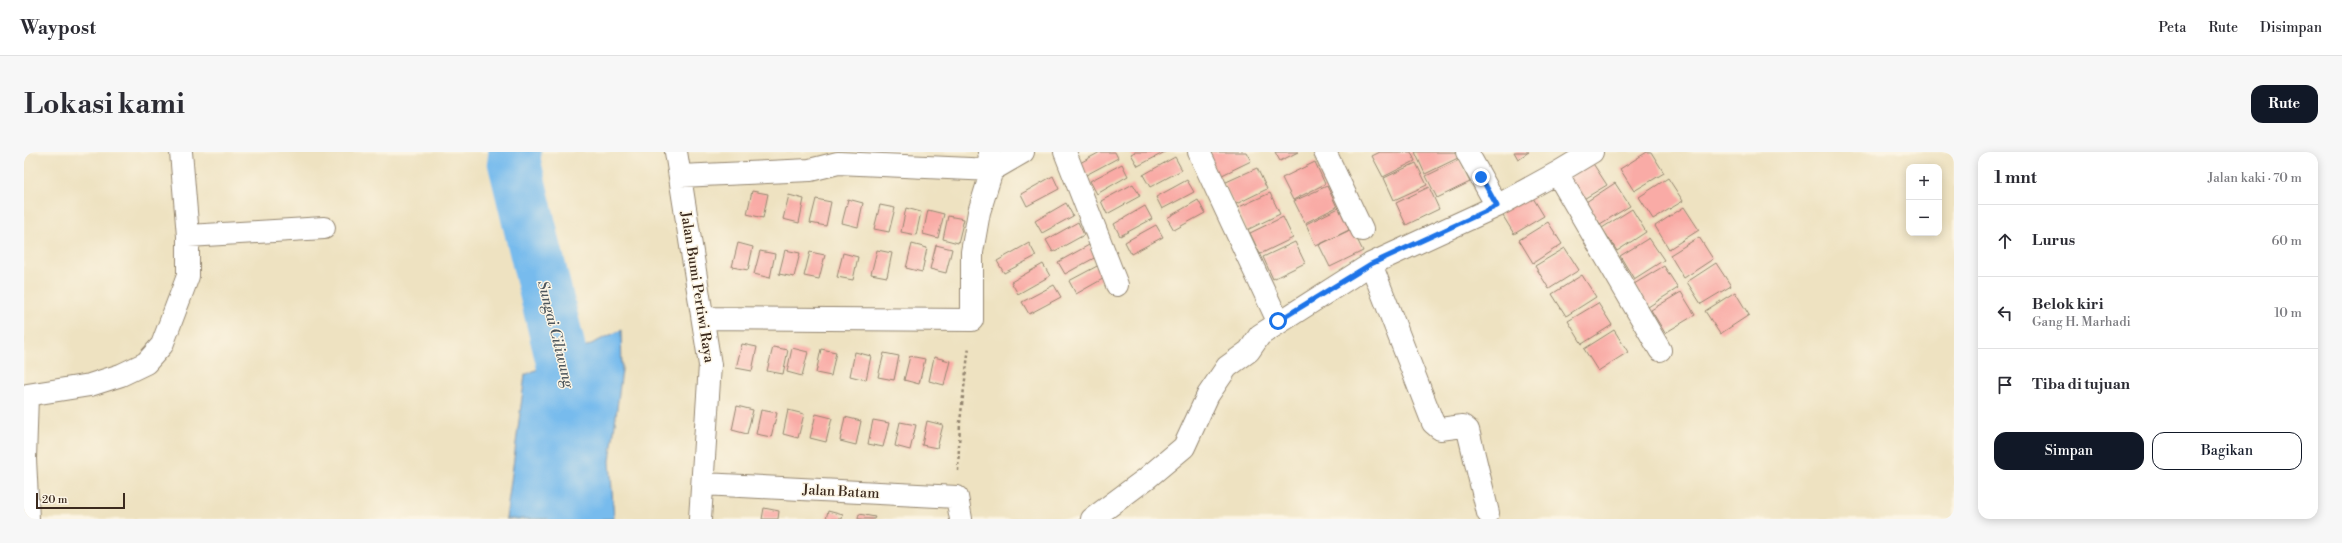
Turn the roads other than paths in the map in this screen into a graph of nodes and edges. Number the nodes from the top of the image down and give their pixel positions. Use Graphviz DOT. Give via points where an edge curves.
graph roads {
  1 [pos="181,152"];
  2 [pos="676,152"];
  3 [pos="1023,152"];
  4 [pos="1065,152"];
  5 [pos="1199,152"];
  6 [pos="1325,152"];
  7 [pos="1467,152"];
  8 [pos="1592,152"];
  9 [pos="837,158"];
  10 [pos="990,161"];
  11 [pos="1557,174"];
  12 [pos="680,176"];
  13 [pos="1497,206"];
  14 [pos="324,228"];
  15 [pos="1362,230"];
  16 [pos="188,236"];
  17 [pos="1371,264"];
  18 [pos="1117,285"];
  19 [pos="704,318"];
  20 [pos="1278,321"];
  21 [pos="1660,350"];
  22 [pos="25,395"];
  23 [pos="703,484"];
  24 [pos="1488,513"];
  25 [pos="28,519"];
  26 [pos="700,519"];
  27 [pos="961,519"];
  28 [pos="1092,519"];
  1 -- 16 [label="street"];
  2 -- 12 [label="street, Jalan Bumi Pertiwi Raya"];
  3 -- 10 [label="street"];
  4 -- 18 [label="street"];
  5 -- 20 [label="street"];
  6 -- 15 [label="street"];
  7 -- 13 [label="street"];
  8 -- 11 [label="street"];
  9 -- 10 [label="street"];
  9 -- 12 [label="street" via="810,170"];
  10 -- 19 [label="street" via="972,252 972,320"];
  11 -- 13 [label="street"];
  11 -- 21 [label="street"];
  12 -- 19 [label="street, Jalan Bumi Pertiwi Raya"];
  13 -- 17 [label="street"];
  14 -- 16 [label="street"];
  16 -- 22 [label="street" via="188,276 162,345 146,362 121,375 90,385"];
  17 -- 20 [label="street"];
  17 -- 24 [label="street" via="1433,423 1440,429 1463,426 1468,430"];
  19 -- 23 [label="street, Jalan Bumi Pertiwi Raya" via="710,365"];
  20 -- 28 [label="street" via="1260,335 1249,351 1227,367 1208,395 1184,447"];
  22 -- 25 [label="street"];
  23 -- 26 [label="street, Jalan Bumi Pertiwi Raya"];
  23 -- 27 [label="street, Jalan Batam" via="957,497"];
}
